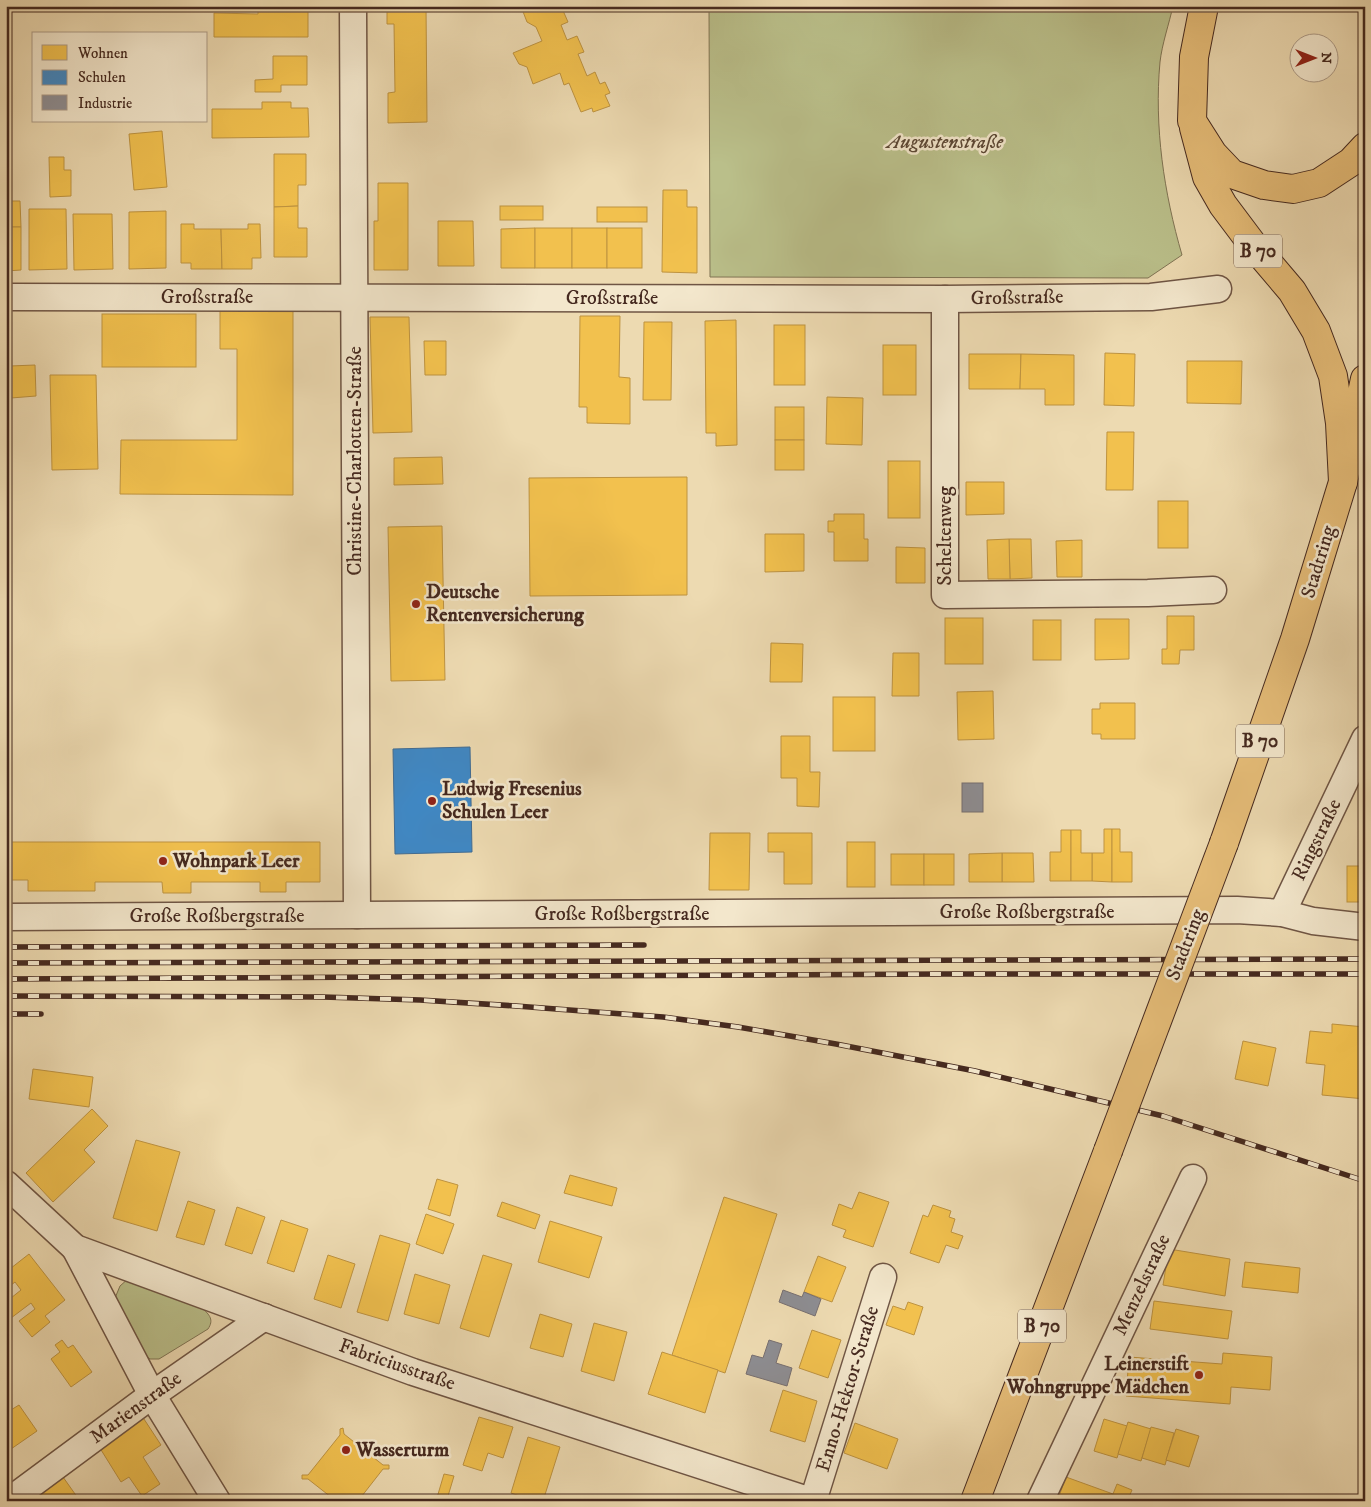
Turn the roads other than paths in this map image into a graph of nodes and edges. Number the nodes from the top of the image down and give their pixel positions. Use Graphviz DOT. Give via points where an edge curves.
graph roads {
  1 [pos="353,6"];
  2 [pos="1204,6"];
  3 [pos="1192,121"];
  4 [pos="1365,147"];
  5 [pos="1218,289"];
  6 [pos="6,297"];
  7 [pos="354,298"];
  8 [pos="945,299"];
  9 [pos="1365,378"];
  10 [pos="1343,482"];
  11 [pos="1213,590"];
  12 [pos="1365,739"];
  13 [pos="1282,913"];
  14 [pos="357,915"];
  15 [pos="6,918"];
  16 [pos="1365,927"];
  17 [pos="1193,1178"];
  18 [pos="6,1184"];
  19 [pos="75,1248"];
  20 [pos="883,1276"];
  21 [pos="264,1317"];
  22 [pos="152,1395"];
  23 [pos="9,1501"];
  24 [pos="217,1501"];
  25 [pos="812,1501"];
  26 [pos="976,1501"];
  27 [pos="1040,1501"];
  1 -- 7 [label="street, Christine-Charlotten-Straße"];
  2 -- 3 [label="main road, B 70" via="1194,57"];
  3 -- 4 [label="main road" via="1213,154 1232,174 1264,186 1294,189 1319,183 1351,162"];
  3 -- 10 [label="main road, B 70" via="1207,177 1223,205 1292,291 1316,331 1333,376 1340,423"];
  5 -- 8 [label="street, Großstraße" via="1151,297"];
  6 -- 7 [label="street, Großstraße"];
  7 -- 8 [label="street, Großstraße"];
  7 -- 14 [label="street, Christine-Charlotten-Straße"];
  8 -- 11 [label="street, Scheltenweg" via="945,595"];
  9 -- 10 [label="main road, Stadtring / B 70"];
  10 -- 26 [label="main road, Stadtring / B 70, bridge" via="1295,639 1224,843"];
  12 -- 13 [label="street, Ringstraße"];
  13 -- 14 [label="street, Große Roßbergstraße" via="1237,910"];
  13 -- 16 [label="street, Große Roßbergstraße" via="1313,921"];
  14 -- 15 [label="street, Große Roßbergstraße"];
  17 -- 27 [label="street, Menzelstraße"];
  18 -- 19 [label="street, Fabriciusstraße"];
  19 -- 21 [label="street, Fabriciusstraße"];
  19 -- 22 [label="street"];
  20 -- 25 [label="street, Enno-Hektor-Straße"];
  21 -- 22 [label="street, Marienstraße"];
  21 -- 25 [label="street, Fabriciusstraße" via="413,1372"];
  22 -- 23 [label="street, Marienstraße"];
  22 -- 24 [label="street"];
}
